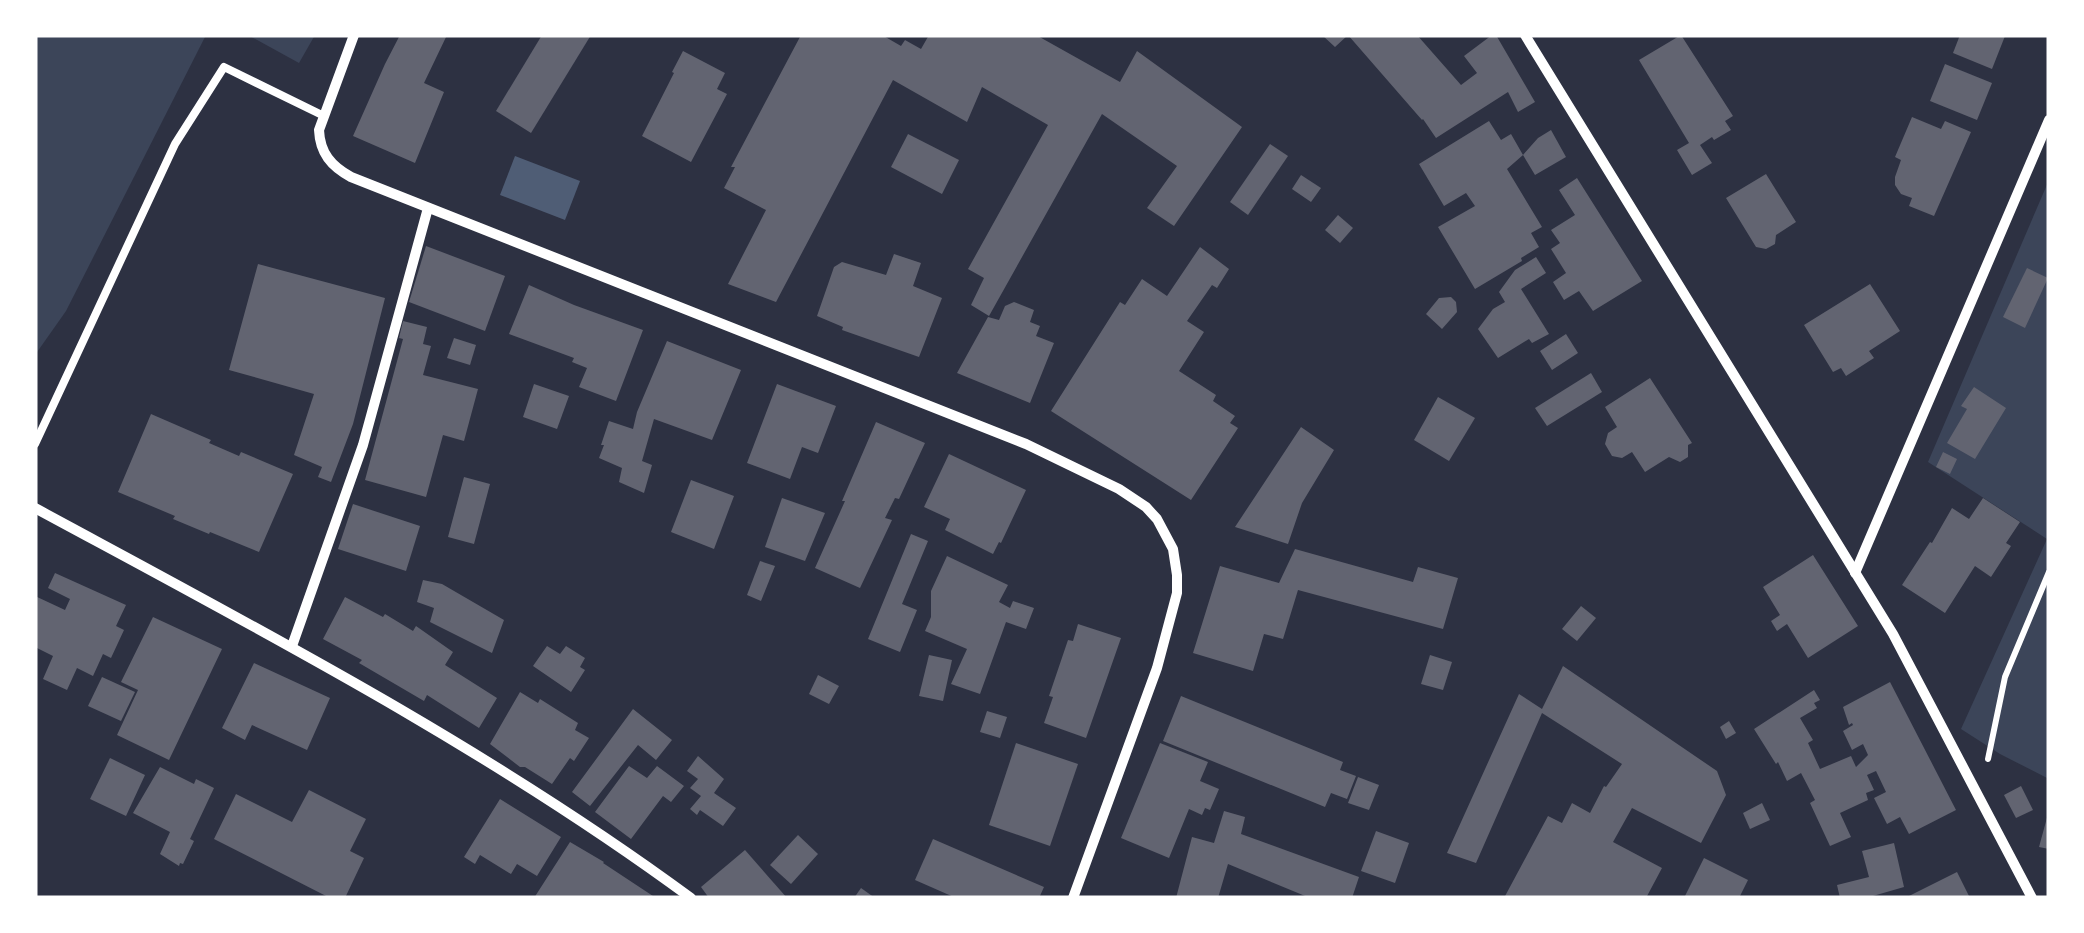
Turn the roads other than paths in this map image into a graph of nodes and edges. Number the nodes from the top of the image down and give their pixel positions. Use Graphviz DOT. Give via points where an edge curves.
graph roads {
  1 [pos="354,35"];
  2 [pos="1525,35"];
  3 [pos="322,115"];
  4 [pos="2049,120"];
  5 [pos="428,208"];
  6 [pos="35,444"];
  7 [pos="35,508"];
  8 [pos="1855,573"];
  9 [pos="292,646"];
  10 [pos="691,898"];
  11 [pos="1073,898"];
  12 [pos="2032,898"];
  1 -- 3 [label="street"];
  2 -- 8 [label="street"];
  3 -- 5 [label="street" via="318,130 328,160"];
  3 -- 6 [label="lane" via="224,67 176,144"];
  4 -- 8 [label="street"];
  5 -- 9 [label="street" via="362,445"];
  5 -- 11 [label="street" via="1026,444 1119,488 1158,519 1175,558 1178,592"];
  7 -- 9 [label="street"];
  8 -- 12 [label="street"];
  9 -- 10 [label="street" via="472,751"];
}
